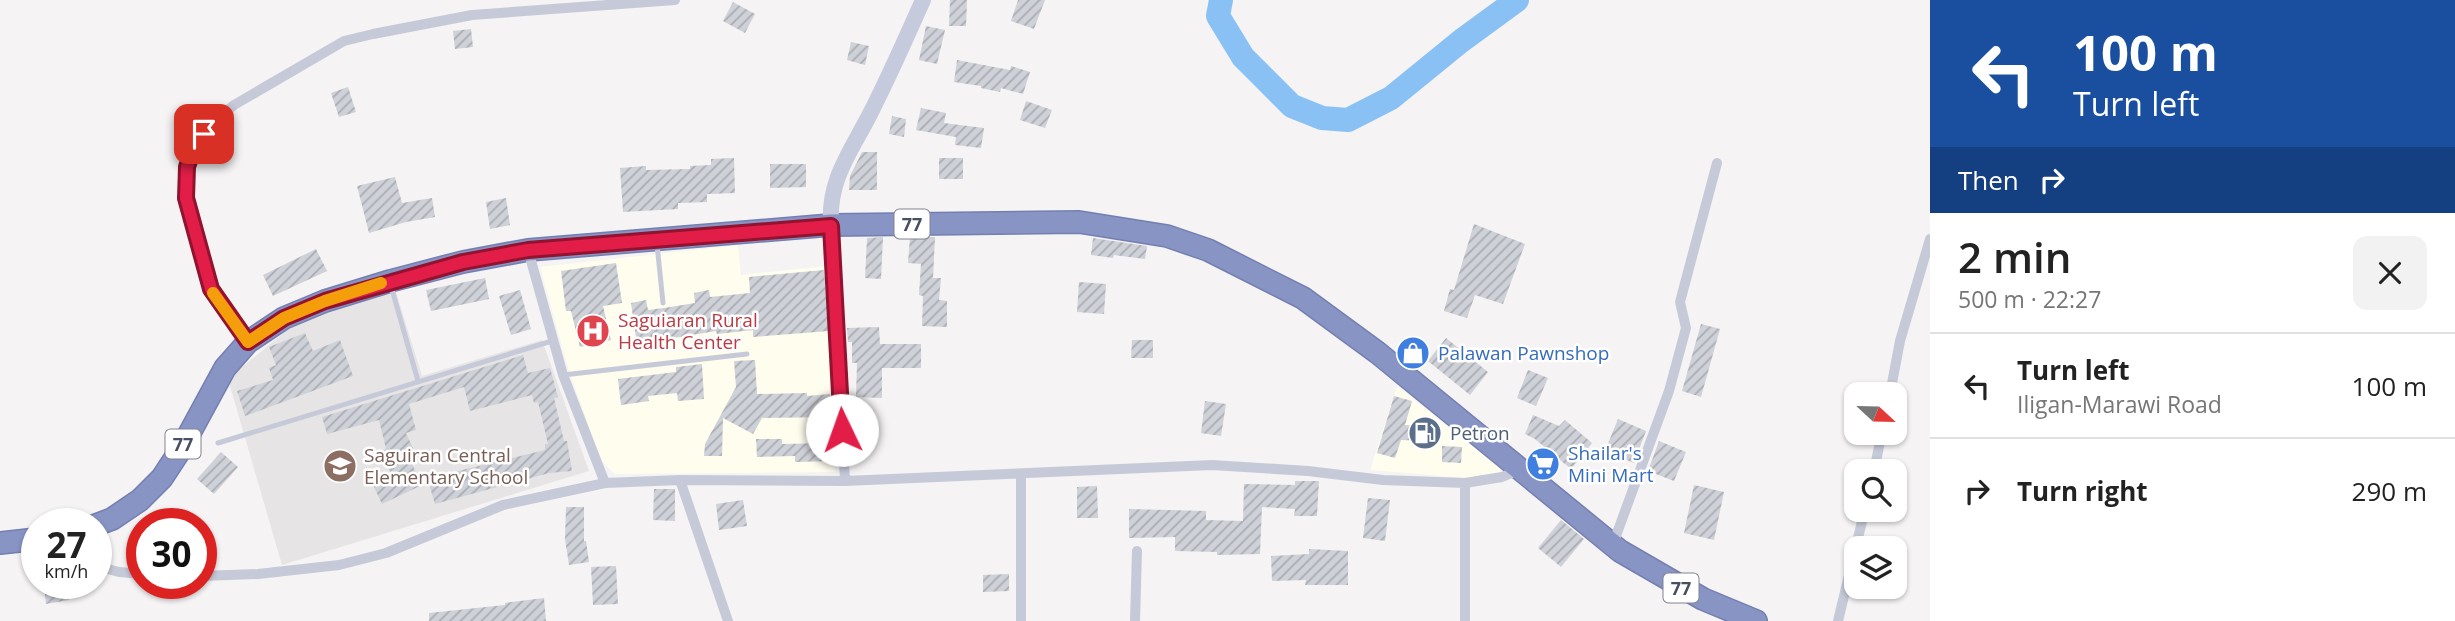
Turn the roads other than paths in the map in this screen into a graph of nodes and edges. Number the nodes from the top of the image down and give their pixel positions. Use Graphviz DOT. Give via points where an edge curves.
graph roads {
  1 [pos="676,0"];
  2 [pos="923,0"];
  3 [pos="1717,163"];
  4 [pos="831,226"];
  5 [pos="656,239"];
  6 [pos="1930,239"];
  7 [pos="528,250"];
  8 [pos="390,281"];
  9 [pos="663,303"];
  10 [pos="552,341"];
  11 [pos="248,342"];
  12 [pos="747,354"];
  13 [pos="563,374"];
  14 [pos="418,381"];
  15 [pos="1892,382"];
  16 [pos="218,443"];
  17 [pos="1519,470"];
  18 [pos="1021,474"];
  19 [pos="680,480"];
  20 [pos="845,481"];
  21 [pos="1465,483"];
  22 [pos="605,484"];
  23 [pos="112,518"];
  24 [pos="1862,522"];
  25 [pos="21,542"];
  26 [pos="0,543"];
  27 [pos="1613,544"];
  28 [pos="1137,551"];
  29 [pos="217,575"];
  30 [pos="728,621"];
  31 [pos="1021,621"];
  32 [pos="1135,621"];
  33 [pos="1465,621"];
  34 [pos="1756,621"];
  35 [pos="1838,621"];
  1 -- 11 [label="street" via="472,15 344,41 226,111 193,149 186,198 211,289"];
  2 -- 4 [label="main road" via="841,166 831,197"];
  3 -- 27 [label="street" via="1680,302 1686,328 1669,391"];
  4 -- 5 [label="highway, 77"];
  4 -- 17 [label="highway, 77" via="1079,222 1167,236 1208,250 1303,298 1378,353"];
  4 -- 20 [label="street"];
  5 -- 7 [label="highway, 77"];
  5 -- 9 [label="lane"];
  6 -- 15 [label="street"];
  7 -- 8 [label="highway, 77"];
  7 -- 10 [label="street"];
  8 -- 11 [label="highway, 77" via="284,318"];
  8 -- 14 [label="lane"];
  10 -- 13 [label="street"];
  10 -- 14 [label="lane"];
  11 -- 23 [label="highway, 77" via="225,368 162,478"];
  12 -- 13 [label="lane"];
  13 -- 22 [label="street"];
  14 -- 16 [label="lane"];
  17 -- 21 [label="street"];
  17 -- 27 [label="highway, 77"];
  18 -- 20 [label="street"];
  18 -- 21 [label="street" via="1212,465"];
  18 -- 31 [label="street"];
  19 -- 20 [label="street"];
  19 -- 22 [label="street"];
  19 -- 30 [label="street"];
  21 -- 33 [label="street"];
  22 -- 29 [label="street" via="503,505 386,553 339,565"];
  24 -- 35 [label="street"];
  25 -- 26 [label="highway"];
  27 -- 34 [label="highway, 77" via="1674,584"];
  28 -- 32 [label="street"];
}
